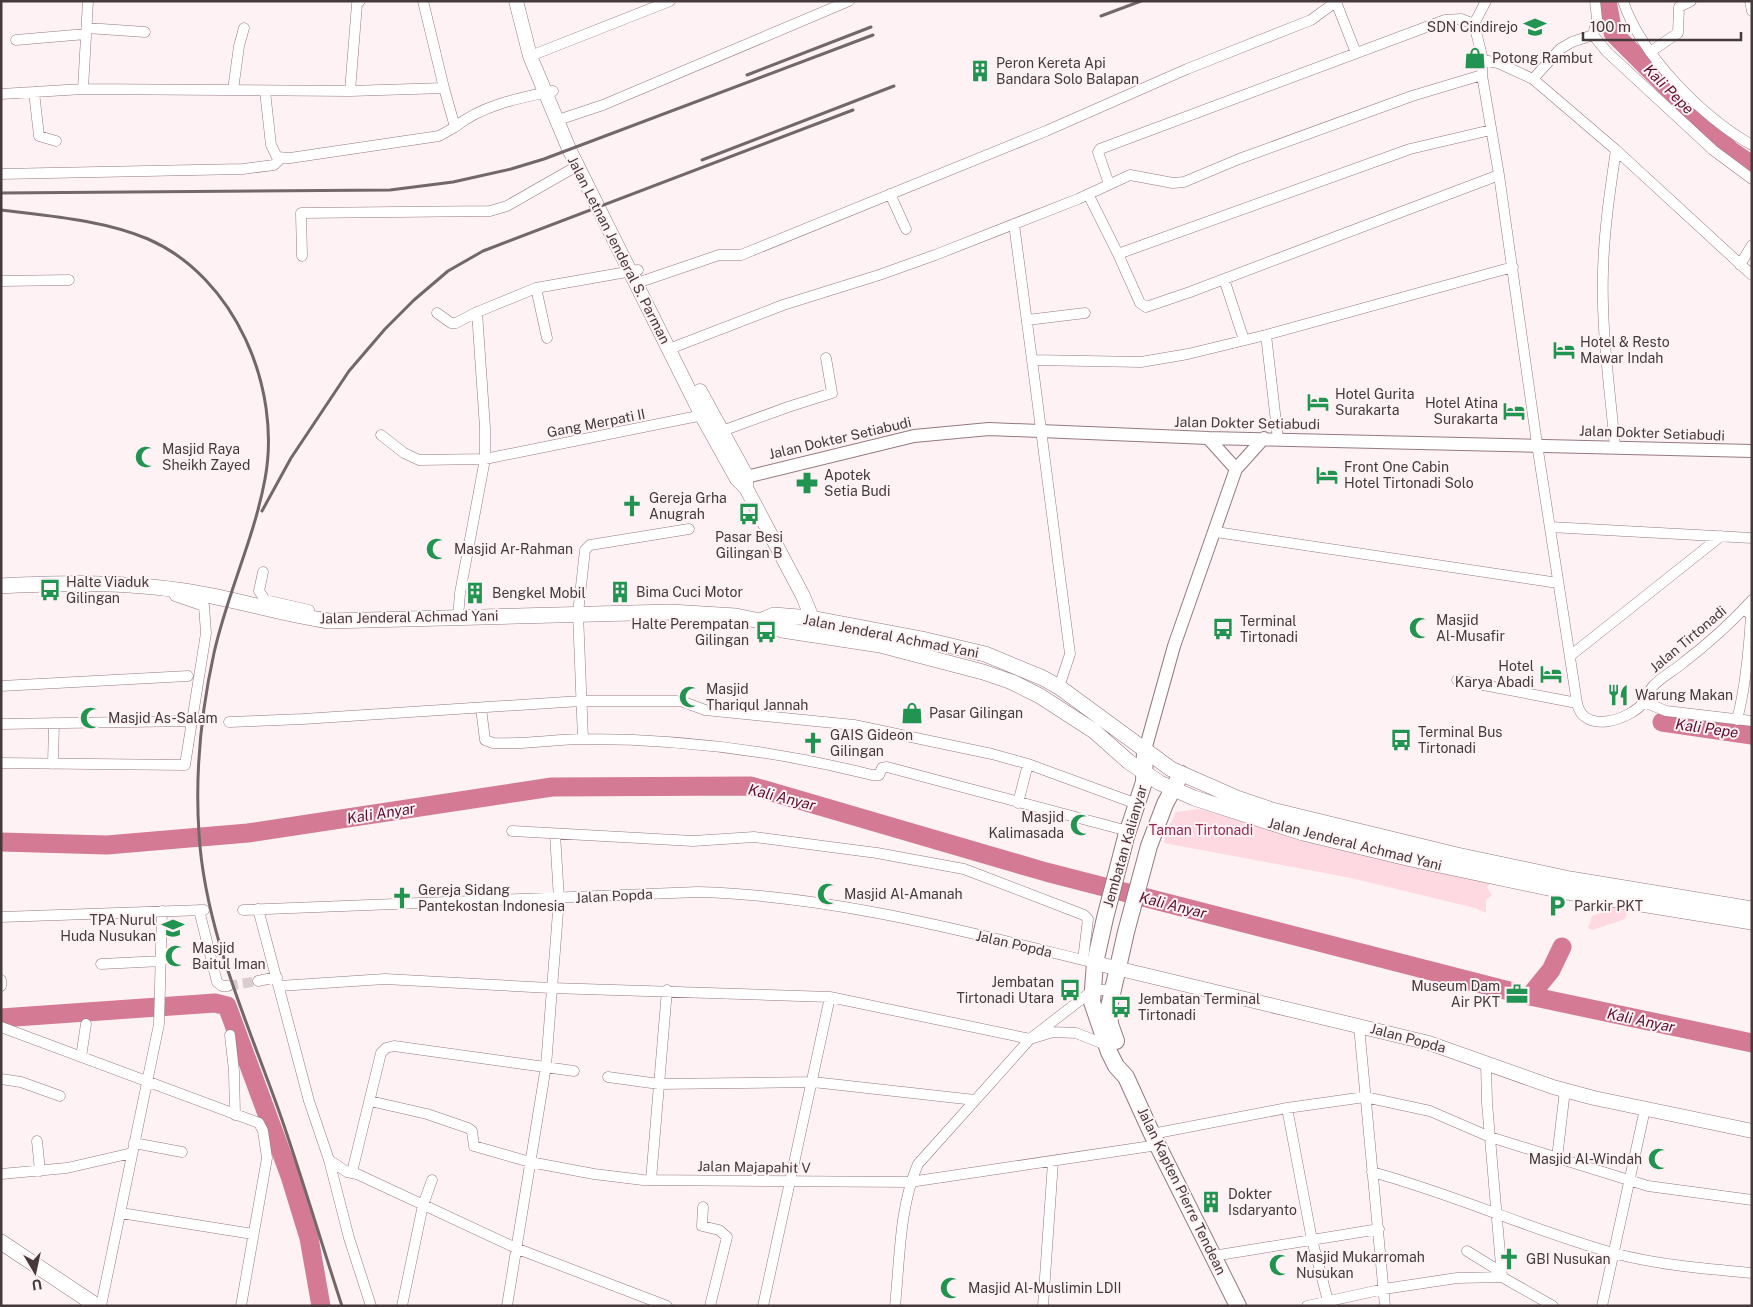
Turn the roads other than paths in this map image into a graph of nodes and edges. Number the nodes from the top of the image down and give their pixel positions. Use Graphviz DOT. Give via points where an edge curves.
graph roads {
  1 [pos="88,1"];
  2 [pos="360,1"];
  3 [pos="423,1"];
  4 [pos="516,1"];
  5 [pos="524,1"];
  6 [pos="670,1"];
  7 [pos="849,1"];
  8 [pos="1486,1"];
  9 [pos="1595,1"];
  10 [pos="1623,1"];
  11 [pos="1691,1"];
  12 [pos="1750,1"];
  13 [pos="1336,2"];
  14 [pos="1752,11"];
  15 [pos="1474,24"];
  16 [pos="244,28"];
  17 [pos="87,31"];
  18 [pos="145,32"];
  19 [pos="1593,35"];
  20 [pos="16,40"];
  21 [pos="538,52"];
  22 [pos="1650,52"];
  23 [pos="1356,53"];
  24 [pos="1483,60"];
  25 [pos="1482,75"];
  26 [pos="1533,78"];
  27 [pos="83,88"];
  28 [pos="444,88"];
  29 [pos="233,90"];
  30 [pos="265,91"];
  31 [pos="34,92"];
  32 [pos="350,92"];
  33 [pos="549,92"];
  34 [pos="1,94"];
  35 [pos="564,118"];
  36 [pos="455,127"];
  37 [pos="1491,130"];
  38 [pos="56,141"];
  39 [pos="1752,145"];
  40 [pos="1616,150"];
  41 [pos="281,158"];
  42 [pos="577,166"];
  43 [pos="1,174"];
  44 [pos="1499,175"];
  45 [pos="1752,179"];
  46 [pos="1109,184"];
  47 [pos="890,194"];
  48 [pos="1088,194"];
  49 [pos="1014,224"];
  50 [pos="906,229"];
  51 [pos="1752,245"];
  52 [pos="1118,254"];
  53 [pos="302,256"];
  54 [pos="1740,265"];
  55 [pos="1513,267"];
  56 [pos="637,274"];
  57 [pos="1752,275"];
  58 [pos="1224,279"];
  59 [pos="69,280"];
  60 [pos="1,282"];
  61 [pos="536,288"];
  62 [pos="477,312"];
  63 [pos="437,313"];
  64 [pos="1084,313"];
  65 [pos="1027,320"];
  66 [pos="1266,335"];
  67 [pos="547,338"];
  68 [pos="1244,340"];
  69 [pos="673,347"];
  70 [pos="826,358"];
  71 [pos="1032,360"];
  72 [pos="707,415"];
  73 [pos="1041,430"];
  74 [pos="722,431"];
  75 [pos="381,435"];
  76 [pos="1208,438"];
  77 [pos="1264,438"];
  78 [pos="1278,439"];
  79 [pos="1537,444"];
  80 [pos="1615,447"];
  81 [pos="1752,451"];
  82 [pos="485,459"];
  83 [pos="1236,469"];
  84 [pos="743,481"];
  85 [pos="1550,527"];
  86 [pos="689,529"];
  87 [pos="1216,532"];
  88 [pos="1721,536"];
  89 [pos="1752,538"];
  90 [pos="263,572"];
  91 [pos="1558,583"];
  92 [pos="139,585"];
  93 [pos="1,586"];
  94 [pos="1752,600"];
  95 [pos="578,613"];
  96 [pos="1749,613"];
  97 [pos="458,618"];
  98 [pos="811,618"];
  99 [pos="330,621"];
  100 [pos="760,621"];
  101 [pos="813,635"];
  102 [pos="1570,656"];
  103 [pos="188,676"];
  104 [pos="1457,680"];
  105 [pos="1,686"];
  106 [pos="1060,687"];
  107 [pos="581,701"];
  108 [pos="1644,702"];
  109 [pos="1577,703"];
  110 [pos="481,708"];
  111 [pos="1737,720"];
  112 [pos="192,721"];
  113 [pos="1752,721"];
  114 [pos="229,722"];
  115 [pos="54,723"];
  116 [pos="1,724"];
  117 [pos="1123,732"];
  118 [pos="583,738"];
  119 [pos="1112,747"];
  120 [pos="1145,750"];
  121 [pos="1,763"];
  122 [pos="53,764"];
  123 [pos="1028,764"];
  124 [pos="1145,774"];
  125 [pos="1181,774"];
  126 [pos="1173,790"];
  127 [pos="1018,803"];
  128 [pos="1137,804"];
  129 [pos="512,832"];
  130 [pos="555,834"];
  131 [pos="1127,834"];
  132 [pos="1607,892"];
  133 [pos="559,899"];
  134 [pos="258,909"];
  135 [pos="1711,909"];
  136 [pos="1752,909"];
  137 [pos="243,910"];
  138 [pos="162,911"];
  139 [pos="1,917"];
  140 [pos="1105,918"];
  141 [pos="1752,922"];
  142 [pos="1128,924"];
  143 [pos="162,960"];
  144 [pos="1089,961"];
  145 [pos="101,964"];
  146 [pos="1118,969"];
  147 [pos="1,980"];
  148 [pos="258,981"];
  149 [pos="278,982"];
  150 [pos="1,986"];
  151 [pos="228,986"];
  152 [pos="551,988"];
  153 [pos="1113,989"];
  154 [pos="667,990"];
  155 [pos="1092,991"];
  156 [pos="830,997"];
  157 [pos="86,1024"];
  158 [pos="1359,1026"];
  159 [pos="1,1027"];
  160 [pos="230,1035"];
  161 [pos="1030,1040"];
  162 [pos="1112,1046"];
  163 [pos="81,1057"];
  164 [pos="1486,1062"];
  165 [pos="546,1066"];
  166 [pos="574,1071"];
  167 [pos="608,1077"];
  168 [pos="1,1079"];
  169 [pos="813,1082"];
  170 [pos="148,1083"];
  171 [pos="659,1084"];
  172 [pos="1565,1090"];
  173 [pos="60,1096"];
  174 [pos="1365,1097"];
  175 [pos="975,1100"];
  176 [pos="370,1101"];
  177 [pos="1287,1108"];
  178 [pos="1644,1109"];
  179 [pos="234,1115"];
  180 [pos="1752,1131"];
  181 [pos="1490,1137"];
  182 [pos="1155,1140"];
  183 [pos="37,1141"];
  184 [pos="133,1148"];
  185 [pos="182,1152"];
  186 [pos="1558,1158"];
  187 [pos="329,1160"];
  188 [pos="530,1162"];
  189 [pos="1053,1162"];
  190 [pos="40,1171"];
  191 [pos="350,1172"];
  192 [pos="1372,1172"];
  193 [pos="1,1174"];
  194 [pos="432,1180"];
  195 [pos="651,1180"];
  196 [pos="1630,1180"];
  197 [pos="790,1181"];
  198 [pos="910,1182"];
  199 [pos="336,1185"];
  200 [pos="1752,1200"];
  201 [pos="423,1205"];
  202 [pos="704,1207"];
  203 [pos="1497,1212"];
  204 [pos="121,1213"];
  205 [pos="1379,1229"];
  206 [pos="253,1234"];
  207 [pos="1312,1240"];
  208 [pos="1,1242"];
  209 [pos="518,1249"];
  210 [pos="1467,1252"];
  211 [pos="1615,1253"];
  212 [pos="1213,1256"];
  213 [pos="1752,1273"];
  214 [pos="1502,1274"];
  215 [pos="1384,1289"];
  216 [pos="1328,1301"];
  217 [pos="97,1306"];
  218 [pos="101,1306"];
  219 [pos="241,1306"];
  220 [pos="371,1306"];
  221 [pos="402,1306"];
  222 [pos="507,1306"];
  223 [pos="667,1306"];
  224 [pos="710,1306"];
  225 [pos="763,1306"];
  226 [pos="895,1306"];
  227 [pos="1043,1306"];
  228 [pos="1238,1306"];
  229 [pos="1307,1306"];
  230 [pos="1385,1306"];
  231 [pos="1553,1306"];
  232 [pos="1602,1306"];
  1 -- 17 [label="street"];
  2 -- 32 [label="street" via="357,4"];
  3 -- 28 [label="street"];
  4 -- 33 [label="main road, Jalan Letnan Jenderal S. Parman" via="530,56"];
  5 -- 21 [label="main road, Jalan Letnan Jenderal S. Parman"];
  6 -- 21 [label="street"];
  7 -- 35 [label="street" via="604,105"];
  8 -- 15 [label="street"];
  9 -- 19 [label="street" via="1597,19"];
  10 -- 22 [label="street" via="1632,25"];
  11 -- 22 [label="street" via="1679,7 1678,33"];
  12 -- 14 [label="street"];
  13 -- 23 [label="street"];
  13 -- 47 [label="street" via="1311,20"];
  15 -- 23 [label="street" via="1451,19"];
  15 -- 24 [label="street"];
  16 -- 29 [label="street" via="238,46"];
  17 -- 18 [label="street"];
  17 -- 20 [label="street"];
  17 -- 27 [label="street"];
  19 -- 26 [label="street" via="1560,49"];
  19 -- 45 [label="street" via="1607,52 1713,150"];
  21 -- 33 [label="main road, Jalan Letnan Jenderal S. Parman"];
  22 -- 39 [label="street" via="1689,97"];
  23 -- 46 [label="street" via="1100,149 1098,152"];
  24 -- 25 [label="street"];
  24 -- 26 [label="street"];
  25 -- 37 [label="street"];
  25 -- 46 [label="street" via="1412,96 1184,182 1130,175"];
  26 -- 40 [label="street"];
  27 -- 29 [label="street"];
  27 -- 31 [label="street"];
  28 -- 32 [label="street"];
  28 -- 36 [label="street"];
  29 -- 30 [label="street"];
  30 -- 32 [label="street"];
  30 -- 41 [label="street" via="271,145 275,156"];
  31 -- 34 [label="street"];
  31 -- 38 [label="street" via="39,136"];
  33 -- 35 [label="main road, Jalan Letnan Jenderal S. Parman"];
  33 -- 36 [label="street" via="492,106"];
  33 -- 42 [label="main road, Jalan Letnan Jenderal S. Parman"];
  35 -- 56 [label="main road, Jalan Letnan Jenderal S. Parman"];
  36 -- 41 [label="street" via="439,136"];
  37 -- 44 [label="street"];
  37 -- 52 [label="street" via="1410,149"];
  40 -- 54 [label="street"];
  40 -- 80 [label="street" via="1603,271"];
  41 -- 43 [label="street" via="274,165 243,169"];
  42 -- 53 [label="street" via="506,206 490,210 301,213"];
  42 -- 56 [label="main road, Jalan Letnan Jenderal S. Parman"];
  44 -- 55 [label="street"];
  44 -- 58 [label="street"];
  46 -- 48 [label="street"];
  47 -- 50 [label="street"];
  47 -- 56 [label="street" via="741,255 719,255"];
  48 -- 49 [label="street"];
  48 -- 52 [label="street"];
  49 -- 65 [label="street"];
  49 -- 69 [label="street" via="880,275 783,305"];
  51 -- 54 [label="street"];
  52 -- 58 [label="street" via="1143,306"];
  54 -- 57 [label="street"];
  55 -- 66 [label="street"];
  55 -- 79 [label="street"];
  56 -- 61 [label="street"];
  56 -- 69 [label="main road, Jalan Letnan Jenderal S. Parman"];
  58 -- 68 [label="street"];
  59 -- 60 [label="street"];
  61 -- 62 [label="street"];
  61 -- 67 [label="street"];
  62 -- 63 [label="street" via="454,324"];
  62 -- 82 [label="street"];
  64 -- 65 [label="street"];
  65 -- 71 [label="street"];
  66 -- 68 [label="street"];
  66 -- 78 [label="street"];
  68 -- 71 [label="street" via="1141,362"];
  69 -- 72 [label="main road, Jalan Letnan Jenderal S. Parman"];
  70 -- 74 [label="street" via="832,394 788,406"];
  71 -- 73 [label="street"];
  72 -- 74 [label="main road, Jalan Letnan Jenderal S. Parman"];
  72 -- 82 [label="street, Gang Merpati II"];
  72 -- 84 [label="main road, Jalan Letnan Jenderal S. Parman"];
  73 -- 76 [label="street, Jalan Dokter Setiabudi"];
  73 -- 84 [label="street, Jalan Dokter Setiabudi" via="960,430 914,436"];
  73 -- 106 [label="street" via="1070,654"];
  74 -- 84 [label="main road, Jalan Letnan Jenderal S. Parman"];
  75 -- 82 [label="street, Gang Merpati II" via="419,460"];
  76 -- 77 [label="street, Jalan Dokter Setiabudi"];
  76 -- 83 [label="street"];
  77 -- 78 [label="street, Jalan Dokter Setiabudi"];
  77 -- 83 [label="street"];
  78 -- 79 [label="street, Jalan Dokter Setiabudi"];
  79 -- 80 [label="street, Jalan Dokter Setiabudi"];
  79 -- 85 [label="street"];
  80 -- 81 [label="street, Jalan Dokter Setiabudi"];
  82 -- 97 [label="street"];
  83 -- 87 [label="street"];
  84 -- 98 [label="main road, Jalan Letnan Jenderal S. Parman" via="803,596"];
  85 -- 88 [label="street"];
  85 -- 91 [label="street"];
  86 -- 95 [label="street" via="587,546"];
  87 -- 91 [label="street"];
  87 -- 120 [label="street" via="1170,662"];
  88 -- 89 [label="street"];
  88 -- 102 [label="street"];
  90 -- 99 [label="street" via="259,591 265,600 316,612"];
  91 -- 102 [label="street"];
  92 -- 93 [label="main road, Jalan Jenderal Achmad Yani"];
  92 -- 99 [label="main road, Jalan Jenderal Achmad Yani" via="185,591"];
  92 -- 112 [label="street" via="204,606 206,633"];
  94 -- 96 [label="street, Jalan Tirtonadi"];
  95 -- 97 [label="main road, Jalan Jenderal Achmad Yani"];
  95 -- 100 [label="main road, Jalan Jenderal Achmad Yani" via="694,613"];
  95 -- 107 [label="street"];
  96 -- 108 [label="street, Jalan Tirtonadi" via="1654,685"];
  96 -- 111 [label="street" via="1747,673"];
  97 -- 99 [label="main road, Jalan Jenderal Achmad Yani"];
  98 -- 100 [label="main road, Jalan Jenderal Achmad Yani" via="774,616"];
  98 -- 101 [label="main road, Jalan Letnan Jenderal S. Parman"];
  98 -- 106 [label="main road, Jalan Jenderal Achmad Yani" via="985,654"];
  100 -- 101 [label="main road, Jalan Jenderal Achmad Yani" via="774,628"];
  101 -- 119 [label="main road, Jalan Jenderal Achmad Yani" via="924,655 1012,682 1094,731"];
  102 -- 109 [label="street"];
  103 -- 105 [label="street"];
  104 -- 109 [label="street"];
  106 -- 117 [label="main road, Jalan Jenderal Achmad Yani"];
  107 -- 110 [label="street"];
  107 -- 118 [label="street"];
  107 -- 123 [label="street" via="681,701 705,710 854,725"];
  108 -- 109 [label="street, Jalan Tirtonadi" via="1628,714 1603,722 1584,719"];
  108 -- 111 [label="street" via="1666,712"];
  110 -- 114 [label="street"];
  110 -- 118 [label="street" via="485,740 493,743"];
  111 -- 113 [label="street"];
  112 -- 115 [label="street"];
  112 -- 122 [label="street" via="185,765"];
  115 -- 116 [label="street"];
  115 -- 122 [label="street"];
  117 -- 119 [label="main road"];
  117 -- 120 [label="main road, Jalan Jenderal Achmad Yani"];
  118 -- 127 [label="street" via="730,747 822,762 872,775 887,767"];
  119 -- 124 [label="main road, Jalan Jenderal Achmad Yani"];
  120 -- 124 [label="highway, Jembatan Kalianyar"];
  120 -- 125 [label="main road, Jalan Jenderal Achmad Yani"];
  121 -- 122 [label="street"];
  123 -- 127 [label="street"];
  123 -- 128 [label="street"];
  124 -- 126 [label="main road, Jalan Jenderal Achmad Yani"];
  124 -- 128 [label="highway, Jembatan Kalianyar"];
  125 -- 126 [label="highway, Jembatan Kalianyar"];
  125 -- 132 [label="main road, Jalan Jenderal Achmad Yani" via="1238,798 1315,822"];
  126 -- 132 [label="main road, Jalan Jenderal Achmad Yani" via="1303,833 1411,860"];
  126 -- 142 [label="highway, Jembatan Kalianyar" via="1149,846"];
  127 -- 131 [label="street"];
  128 -- 131 [label="highway, Jembatan Kalianyar"];
  129 -- 130 [label="street"];
  130 -- 133 [label="street"];
  130 -- 144 [label="street" via="693,841 770,838 964,869 1084,915 1089,925"];
  131 -- 140 [label="highway, Jembatan Kalianyar"];
  132 -- 135 [label="main road, Jalan Jenderal Achmad Yani"];
  133 -- 134 [label="street, Jalan Popda"];
  133 -- 144 [label="street, Jalan Popda" via="698,892 783,898 875,912"];
  133 -- 152 [label="street"];
  134 -- 137 [label="street, Jalan Popda"];
  134 -- 149 [label="street"];
  135 -- 136 [label="main road, Jalan Jenderal Achmad Yani"];
  135 -- 141 [label="main road, Jalan Jenderal Achmad Yani"];
  138 -- 139 [label="street"];
  138 -- 143 [label="street"];
  138 -- 151 [label="street" via="202,910 218,982"];
  140 -- 144 [label="highway, Jalan Kapten Pierre Tendean"];
  142 -- 146 [label="highway, Jalan Kapten Pierre Tendean"];
  143 -- 145 [label="street"];
  143 -- 170 [label="street" via="160,1017"];
  144 -- 146 [label="main road, Jalan Popda"];
  144 -- 155 [label="highway, Jalan Kapten Pierre Tendean"];
  146 -- 153 [label="highway, Jalan Kapten Pierre Tendean"];
  146 -- 158 [label="main road, Jalan Popda"];
  147 -- 150 [label="street"];
  148 -- 149 [label="street"];
  149 -- 152 [label="street" via="390,979"];
  149 -- 187 [label="street" via="309,1101"];
  152 -- 154 [label="street"];
  152 -- 165 [label="street"];
  153 -- 155 [label="street"];
  153 -- 162 [label="highway, Jalan Kapten Pierre Tendean" via="1109,1016"];
  154 -- 156 [label="street"];
  154 -- 171 [label="street"];
  155 -- 161 [label="street"];
  155 -- 162 [label="highway, Jalan Kapten Pierre Tendean" via="1094,1012"];
  156 -- 161 [label="street"];
  156 -- 169 [label="street"];
  157 -- 163 [label="street"];
  158 -- 164 [label="main road, Jalan Popda" via="1441,1046"];
  158 -- 174 [label="street"];
  159 -- 163 [label="street"];
  160 -- 179 [label="street"];
  161 -- 162 [label="street" via="1053,1032 1076,1034"];
  161 -- 175 [label="street"];
  162 -- 182 [label="highway, Jalan Kapten Pierre Tendean" via="1125,1064 1126,1077"];
  163 -- 170 [label="street"];
  164 -- 172 [label="main road, Jalan Popda"];
  164 -- 181 [label="street"];
  165 -- 166 [label="street"];
  165 -- 176 [label="street" via="394,1046 382,1053"];
  165 -- 188 [label="street"];
  167 -- 171 [label="street"];
  168 -- 173 [label="street" via="21,1082"];
  169 -- 171 [label="street"];
  169 -- 175 [label="street"];
  169 -- 197 [label="street"];
  170 -- 179 [label="street"];
  170 -- 184 [label="street"];
  171 -- 195 [label="street"];
  172 -- 178 [label="main road, Jalan Popda"];
  172 -- 186 [label="street"];
  174 -- 177 [label="street, Jalan Majapahit V"];
  174 -- 181 [label="street, Jalan Majapahit V" via="1430,1110"];
  174 -- 192 [label="street"];
  175 -- 198 [label="street" via="930,1147"];
  176 -- 188 [label="street, Jalan Majapahit V" via="427,1114 468,1128 472,1130 474,1146"];
  176 -- 191 [label="street"];
  177 -- 182 [label="street, Jalan Majapahit V"];
  177 -- 207 [label="street"];
  178 -- 180 [label="main road, Jalan Popda"];
  178 -- 196 [label="street"];
  179 -- 206 [label="street" via="259,1123 267,1146"];
  181 -- 186 [label="street, Jalan Majapahit V"];
  181 -- 203 [label="street"];
  182 -- 189 [label="street, Jalan Majapahit V"];
  182 -- 212 [label="highway, Jalan Kapten Pierre Tendean"];
  183 -- 190 [label="street"];
  184 -- 185 [label="street"];
  184 -- 190 [label="street" via="67,1168"];
  184 -- 204 [label="street"];
  186 -- 196 [label="street, Jalan Majapahit V"];
  187 -- 191 [label="street"];
  187 -- 199 [label="street"];
  188 -- 195 [label="street, Jalan Majapahit V"];
  188 -- 209 [label="street"];
  189 -- 198 [label="street, Jalan Majapahit V"];
  189 -- 227 [label="street"];
  190 -- 193 [label="street"];
  191 -- 199 [label="street"];
  191 -- 201 [label="street"];
  192 -- 203 [label="street" via="1424,1186"];
  192 -- 205 [label="street"];
  194 -- 201 [label="street"];
  195 -- 197 [label="street, Jalan Majapahit V"];
  196 -- 200 [label="street, Jalan Majapahit V" via="1674,1191"];
  196 -- 211 [label="street"];
  197 -- 198 [label="street, Jalan Majapahit V"];
  197 -- 225 [label="street"];
  198 -- 226 [label="street" via="904,1209"];
  199 -- 220 [label="street" via="348,1238"];
  201 -- 209 [label="street"];
  201 -- 221 [label="street"];
  202 -- 224 [label="street" via="702,1226 719,1230 727,1238"];
  203 -- 211 [label="street"];
  203 -- 214 [label="street"];
  204 -- 206 [label="street"];
  204 -- 218 [label="street"];
  205 -- 207 [label="street"];
  205 -- 215 [label="street"];
  206 -- 219 [label="street"];
  207 -- 212 [label="street"];
  207 -- 216 [label="street"];
  208 -- 217 [label="main road"];
  209 -- 222 [label="street"];
  209 -- 223 [label="street"];
  210 -- 214 [label="street"];
  211 -- 213 [label="street" via="1691,1267"];
  211 -- 232 [label="street"];
  212 -- 228 [label="highway, Jalan Kapten Pierre Tendean"];
  214 -- 215 [label="street"];
  214 -- 231 [label="street"];
  215 -- 216 [label="street"];
  215 -- 230 [label="street"];
  216 -- 229 [label="street"];
}
